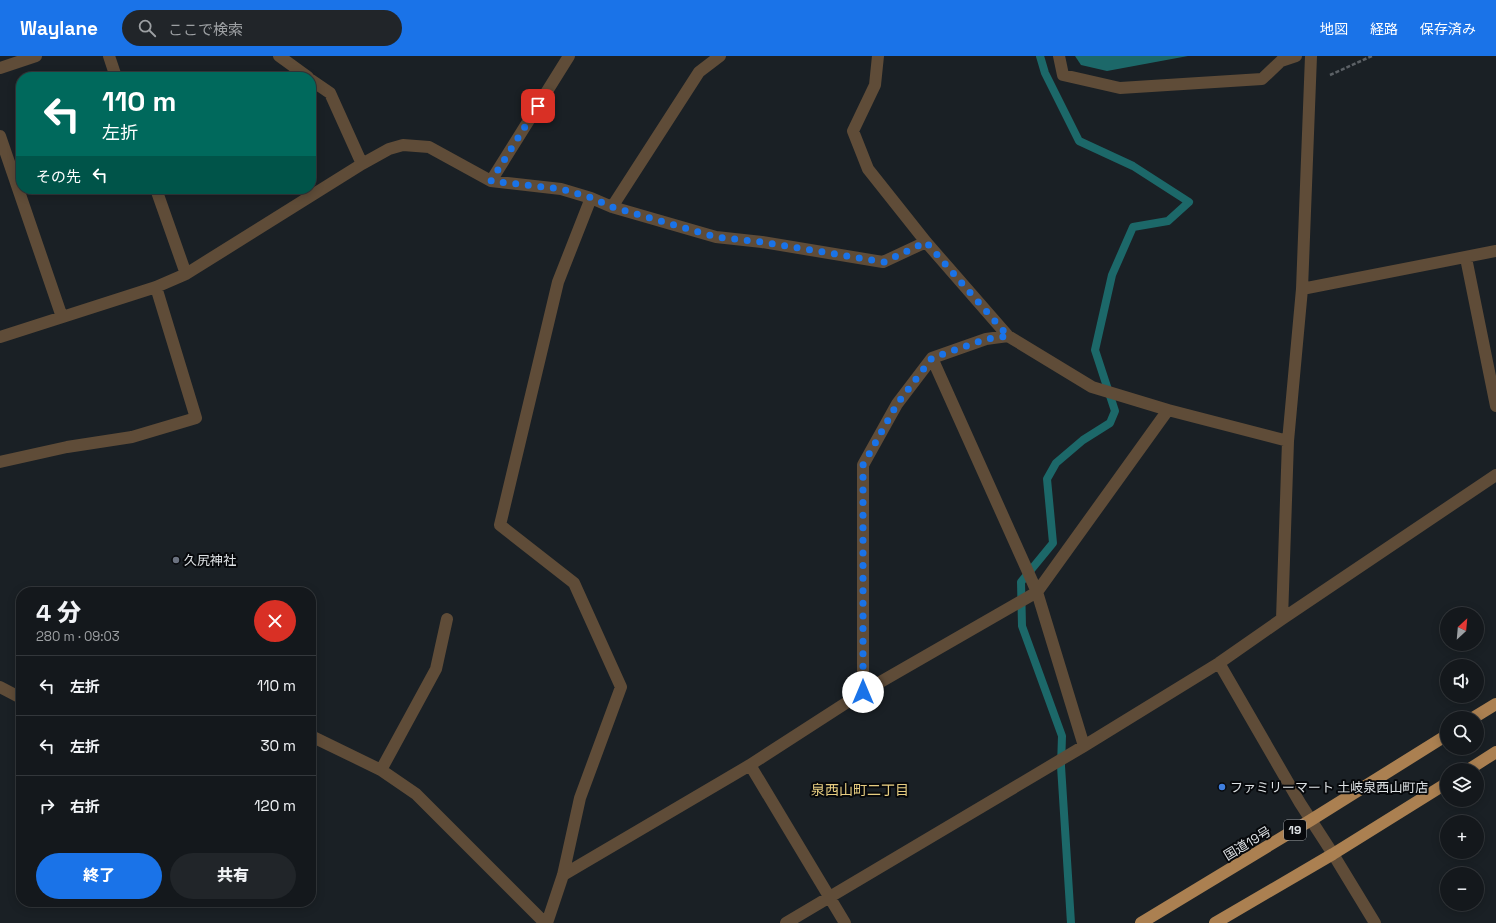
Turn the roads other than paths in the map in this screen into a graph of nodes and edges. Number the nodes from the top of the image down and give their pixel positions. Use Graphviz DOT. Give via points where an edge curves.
graph roads {
  1 [pos="36,56"];
  2 [pos="109,56"];
  3 [pos="279,56"];
  4 [pos="569,56"];
  5 [pos="720,56"];
  6 [pos="878,56"];
  7 [pos="1059,56"];
  8 [pos="1296,56"];
  9 [pos="1311,56"];
  10 [pos="0,68"];
  11 [pos="114,72"];
  12 [pos="301,72"];
  13 [pos="316,83"];
  14 [pos="0,136"];
  15 [pos="362,164"];
  16 [pos="491,181"];
  17 [pos="16,183"];
  18 [pos="316,193"];
  19 [pos="20,194"];
  20 [pos="158,194"];
  21 [pos="314,194"];
  22 [pos="592,198"];
  23 [pos="612,207"];
  24 [pos="926,242"];
  25 [pos="1496,251"];
  26 [pos="1466,258"];
  27 [pos="186,274"];
  28 [pos="156,287"];
  29 [pos="1302,289"];
  30 [pos="62,317"];
  31 [pos="1008,336"];
  32 [pos="0,337"];
  33 [pos="932,358"];
  34 [pos="1496,406"];
  35 [pos="1168,410"];
  36 [pos="1288,441"];
  37 [pos="0,462"];
  38 [pos="1496,475"];
  39 [pos="1036,592"];
  40 [pos="447,619"];
  41 [pos="1282,619"];
  42 [pos="1219,663"];
  43 [pos="0,687"];
  44 [pos="863,692"];
  45 [pos="16,695"];
  46 [pos="1496,704"];
  47 [pos="1484,711"];
  48 [pos="316,738"];
  49 [pos="1440,738"];
  50 [pos="1084,746"];
  51 [pos="1496,752"];
  52 [pos="1479,763"];
  53 [pos="750,765"];
  54 [pos="381,770"];
  55 [pos="1440,787"];
  56 [pos="1311,820"];
  57 [pos="1334,854"];
  58 [pos="563,875"];
  59 [pos="829,897"];
  60 [pos="546,923"];
  61 [pos="786,923"];
  62 [pos="845,923"];
  63 [pos="1141,923"];
  64 [pos="1215,923"];
  65 [pos="1375,923"];
  1 -- 10 [label="street"];
  2 -- 11 [label="street"];
  3 -- 12 [label="street"];
  4 -- 16 [label="street"];
  5 -- 23 [label="street" via="698,72"];
  6 -- 24 [label="street" via="875,85 853,131 868,169"];
  7 -- 8 [label="street" via="1063,75 1120,88 1262,79 1281,61"];
  9 -- 29 [label="street"];
  13 -- 15 [label="street" via="330,93"];
  14 -- 17 [label="street"];
  15 -- 16 [label="street" via="389,149 403,145 429,147"];
  15 -- 18 [label="street"];
  16 -- 22 [label="street" via="561,189"];
  19 -- 30 [label="street"];
  20 -- 27 [label="street"];
  21 -- 27 [label="street"];
  22 -- 23 [label="street"];
  22 -- 58 [label="street" via="558,282 500,525 574,583 620,686 580,798"];
  23 -- 24 [label="street" via="716,237 884,262"];
  24 -- 31 [label="street"];
  25 -- 26 [label="street"];
  26 -- 29 [label="street"];
  26 -- 34 [label="street"];
  27 -- 28 [label="street"];
  28 -- 30 [label="street"];
  28 -- 37 [label="street" via="196,418 132,437 67,447"];
  29 -- 36 [label="street"];
  30 -- 32 [label="street"];
  31 -- 33 [label="street" via="986,339"];
  31 -- 35 [label="street" via="1092,387"];
  33 -- 39 [label="street"];
  33 -- 44 [label="street" via="897,404 863,465"];
  35 -- 36 [label="street"];
  35 -- 39 [label="street"];
  36 -- 41 [label="street"];
  38 -- 41 [label="street"];
  39 -- 44 [label="street"];
  39 -- 50 [label="street"];
  40 -- 54 [label="street" via="436,669"];
  41 -- 42 [label="street"];
  42 -- 50 [label="street"];
  42 -- 56 [label="street"];
  43 -- 45 [label="street"];
  44 -- 53 [label="street"];
  46 -- 47 [label="highway"];
  48 -- 54 [label="street"];
  49 -- 56 [label="highway, 国道19号 / 19"];
  50 -- 59 [label="street"];
  51 -- 52 [label="highway"];
  53 -- 58 [label="street"];
  53 -- 59 [label="street"];
  54 -- 60 [label="street" via="416,794"];
  55 -- 57 [label="highway"];
  56 -- 57 [label="street"];
  56 -- 63 [label="highway, 国道19号 / 19"];
  57 -- 64 [label="highway"];
  57 -- 65 [label="street"];
  58 -- 60 [label="street"];
  59 -- 61 [label="street"];
  59 -- 62 [label="street"];
}
